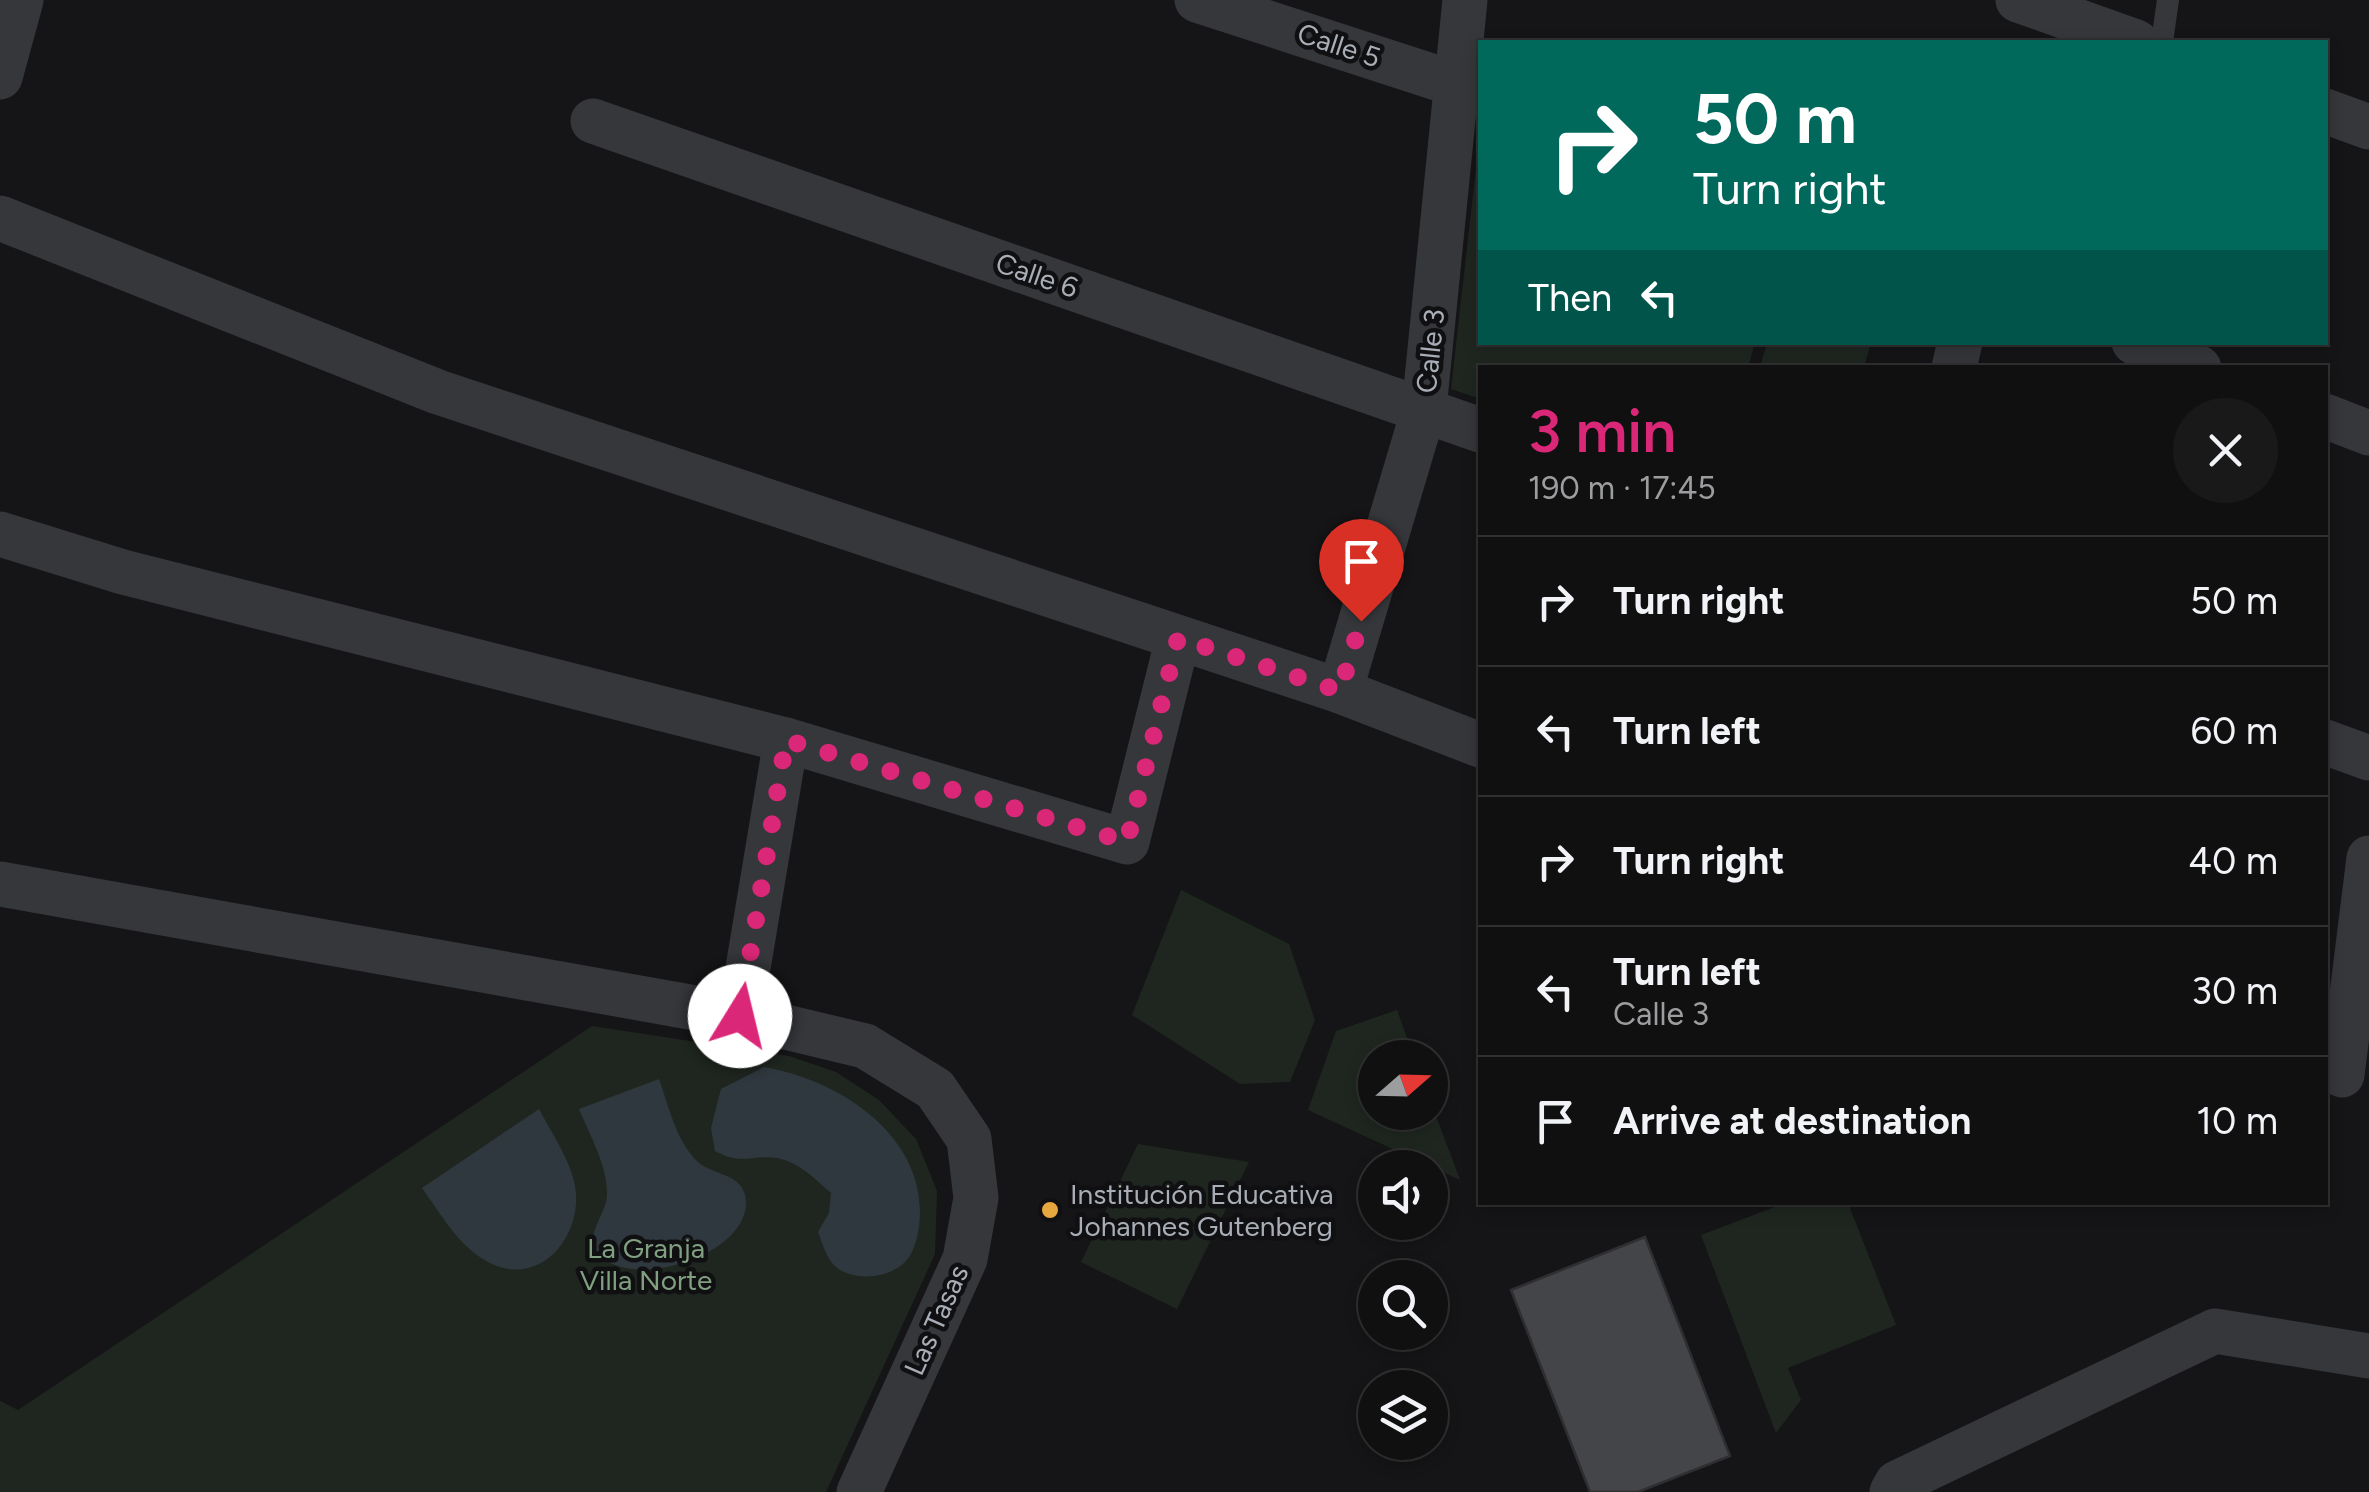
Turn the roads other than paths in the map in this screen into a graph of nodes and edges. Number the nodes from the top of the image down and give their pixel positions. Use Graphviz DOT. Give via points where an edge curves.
graph roads {
  1 [pos="1197,0"];
  2 [pos="1465,0"];
  3 [pos="2018,0"];
  4 [pos="2168,0"];
  5 [pos="2130,40"];
  6 [pos="2162,40"];
  7 [pos="1468,87"];
  8 [pos="2328,112"];
  9 [pos="593,120"];
  10 [pos="2369,127"];
  11 [pos="0,218"];
  12 [pos="2141,345"];
  13 [pos="2191,365"];
  14 [pos="1424,409"];
  15 [pos="2328,417"];
  16 [pos="1478,429"];
  17 [pos="2369,433"];
  18 [pos="0,534"];
  19 [pos="1178,638"];
  20 [pos="1340,691"];
  21 [pos="786,740"];
  22 [pos="2328,743"];
  23 [pos="1478,744"];
  24 [pos="2369,758"];
  25 [pos="2369,858"];
  26 [pos="0,884"];
  27 [pos="740,1016"];
  28 [pos="2345,1076"];
  29 [pos="2369,1356"];
  30 [pos="859,1492"];
  31 [pos="1892,1492"];
  1 -- 7 [label="street, Calle 5"];
  2 -- 7 [label="street, Calle 3"];
  3 -- 5 [label="street"];
  4 -- 6 [label="lane"];
  7 -- 14 [label="street, Calle 3"];
  8 -- 10 [label="street"];
  9 -- 14 [label="street, Calle 6"];
  11 -- 19 [label="street" via="438,392"];
  12 -- 13 [label="street"];
  14 -- 16 [label="street, Calle 6"];
  14 -- 20 [label="street, Calle 3"];
  15 -- 17 [label="street"];
  18 -- 21 [label="street" via="123,572"];
  19 -- 20 [label="street"];
  19 -- 21 [label="street" via="1127,842"];
  20 -- 23 [label="street"];
  21 -- 27 [label="street"];
  22 -- 24 [label="street"];
  25 -- 28 [label="street"];
  26 -- 27 [label="street"];
  27 -- 30 [label="street, Las Tasas" via="865,1046 935,1089 969,1138 976,1198 965,1259"];
  29 -- 31 [label="street" via="2215,1331 1898,1483"];
}
